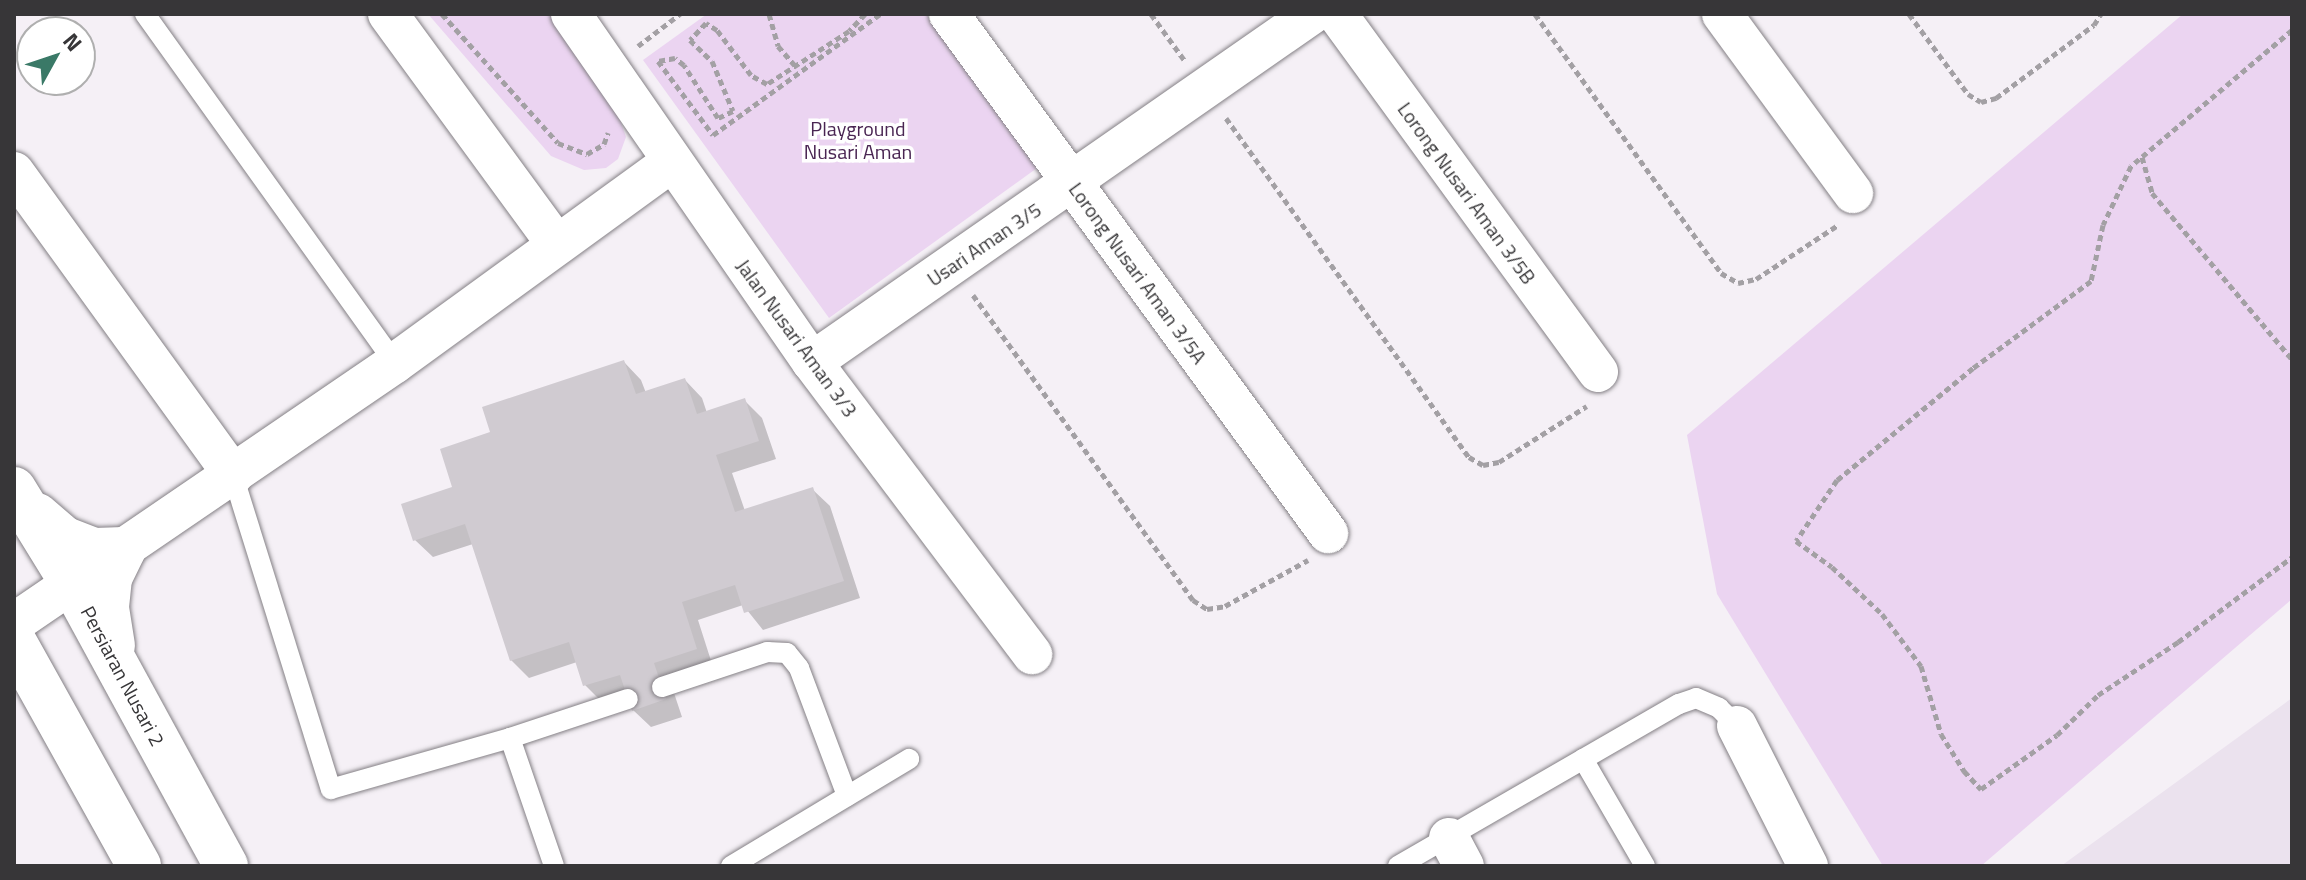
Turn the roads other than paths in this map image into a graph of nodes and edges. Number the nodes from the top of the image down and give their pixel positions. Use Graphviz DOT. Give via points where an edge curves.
graph roads {
  1 [pos="145,14"];
  2 [pos="388,14"];
  3 [pos="571,14"];
  4 [pos="949,14"];
  5 [pos="1312,14"];
  6 [pos="1337,14"];
  7 [pos="1722,14"];
  8 [pos="672,162"];
  9 [pos="14,172"];
  10 [pos="1073,184"];
  11 [pos="1853,193"];
  12 [pos="557,245"];
  13 [pos="812,362"];
  14 [pos="395,363"];
  15 [pos="1598,372"];
  16 [pos="233,475"];
  17 [pos="18,495"];
  18 [pos="1328,533"];
  19 [pos="124,549"];
  20 [pos="73,585"];
  21 [pos="14,623"];
  22 [pos="14,641"];
  23 [pos="1032,654"];
  24 [pos="115,661"];
  25 [pos="662,687"];
  26 [pos="628,699"];
  27 [pos="1737,726"];
  28 [pos="510,738"];
  29 [pos="909,759"];
  30 [pos="1583,759"];
  31 [pos="847,796"];
  32 [pos="1456,852"];
  33 [pos="139,866"];
  34 [pos="226,866"];
  35 [pos="554,866"];
  36 [pos="731,866"];
  37 [pos="1398,866"];
  38 [pos="1645,866"];
  39 [pos="1808,866"];
  1 -- 14 [label="lane"];
  2 -- 12 [label="street"];
  3 -- 8 [label="street, Jalan Nusari Aman 3/3"];
  4 -- 10 [label="street, Lorong Nusari Aman 3/5A"];
  5 -- 10 [label="street, Usari Aman 3/5"];
  6 -- 15 [label="street, Lorong Nusari Aman 3/5B"];
  7 -- 11 [label="street"];
  8 -- 12 [label="street"];
  8 -- 13 [label="street, Jalan Nusari Aman 3/3"];
  9 -- 16 [label="street"];
  10 -- 13 [label="street, Usari Aman 3/5"];
  10 -- 18 [label="street, Lorong Nusari Aman 3/5A"];
  12 -- 14 [label="street"];
  13 -- 23 [label="street, Jalan Nusari Aman 3/3"];
  14 -- 16 [label="street"];
  16 -- 19 [label="street"];
  16 -- 28 [label="lane" via="331,789"];
  17 -- 19 [label="street" via="63,538 95,550"];
  17 -- 20 [label="street, Persiaran Nusari 2"];
  19 -- 20 [label="street"];
  19 -- 24 [label="street" via="110,578 107,608"];
  20 -- 21 [label="street"];
  20 -- 24 [label="street, Persiaran Nusari 2"];
  22 -- 33 [label="street"];
  24 -- 34 [label="street, Persiaran Nusari 2"];
  25 -- 31 [label="lane" via="767,652 787,653 799,668"];
  26 -- 28 [label="lane"];
  27 -- 30 [label="lane" via="1719,708 1696,698"];
  27 -- 39 [label="street"];
  28 -- 35 [label="lane"];
  29 -- 31 [label="lane"];
  30 -- 32 [label="lane"];
  30 -- 38 [label="lane"];
  31 -- 36 [label="lane"];
  32 -- 37 [label="lane"];
}
